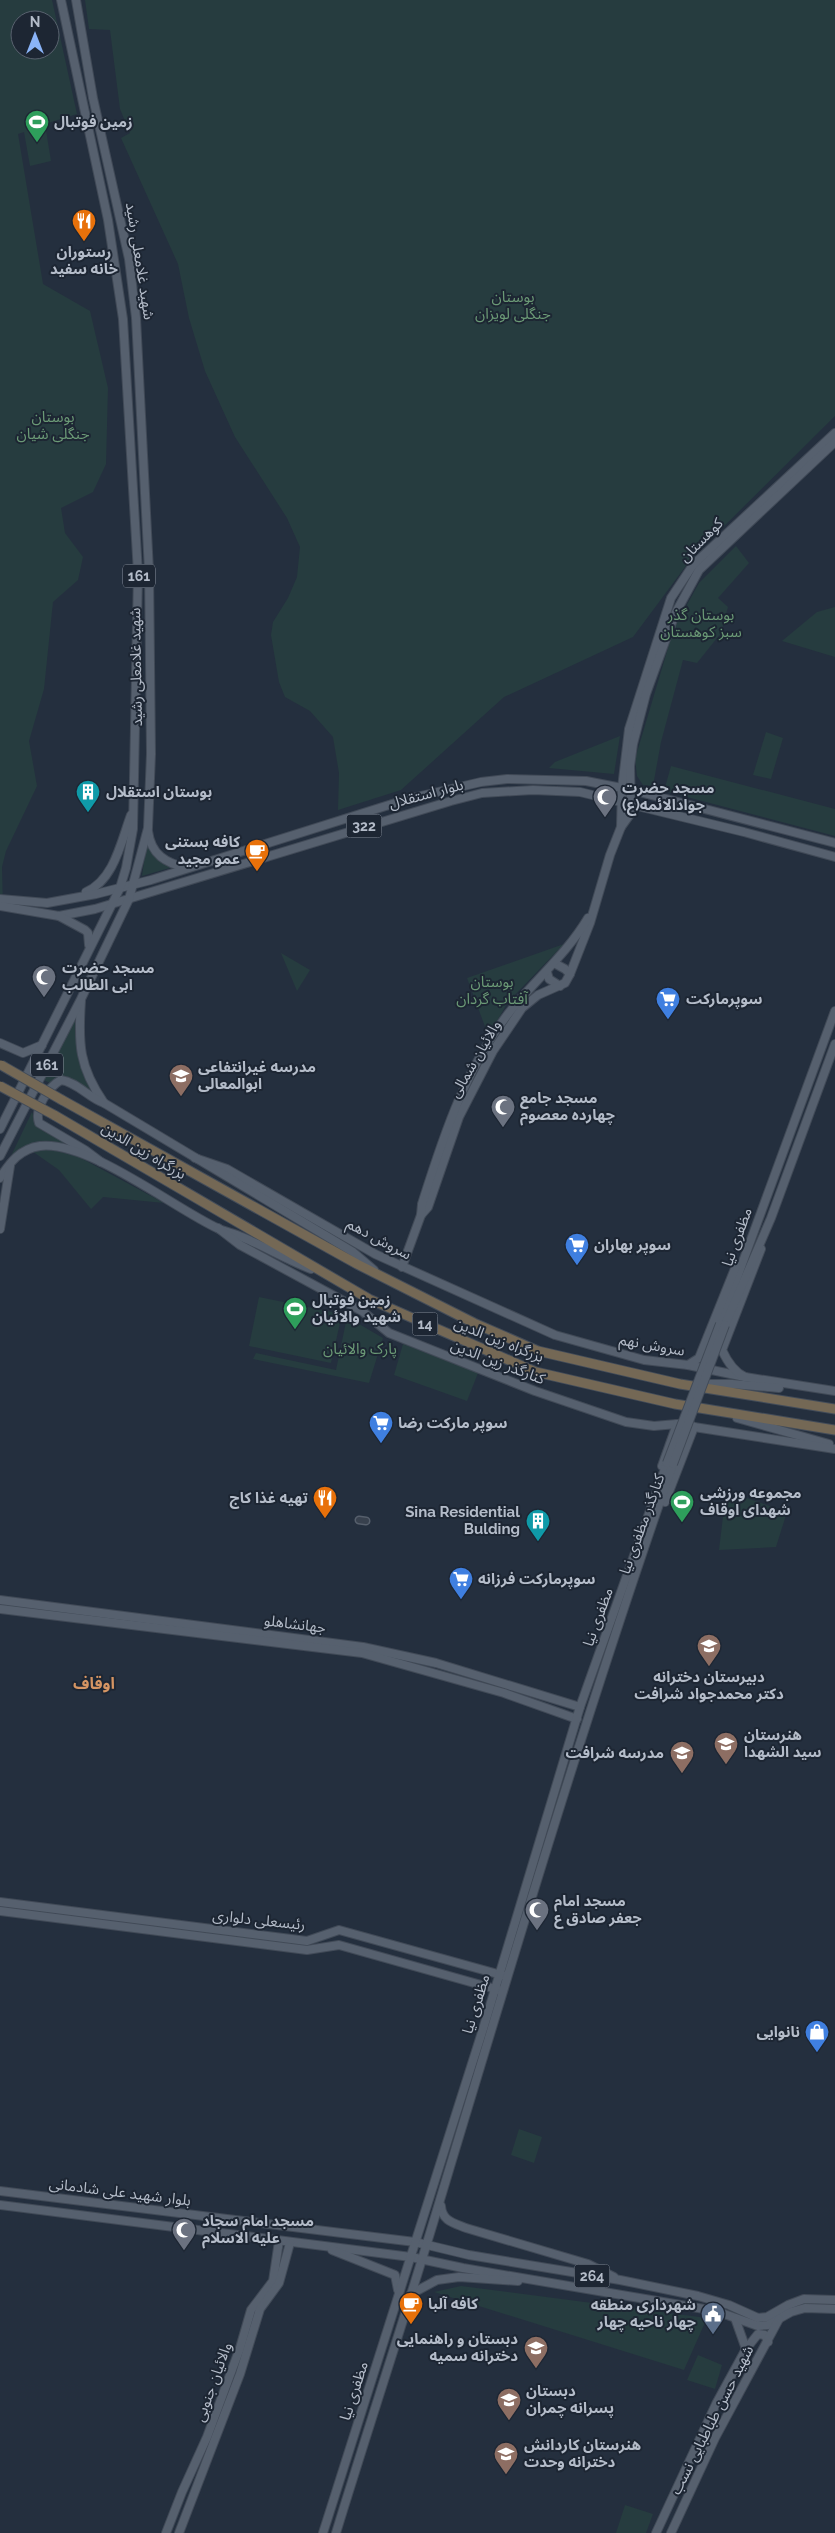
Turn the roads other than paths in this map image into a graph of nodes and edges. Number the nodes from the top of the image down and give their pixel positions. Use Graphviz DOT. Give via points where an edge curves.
graph roads {
  1 [pos="61,0"];
  2 [pos="76,0"];
  3 [pos="835,433"];
  4 [pos="835,442"];
  5 [pos="633,728"];
  6 [pos="622,788"];
  7 [pos="632,790"];
  8 [pos="622,803"];
  9 [pos="632,806"];
  10 [pos="134,808"];
  11 [pos="621,827"];
  12 [pos="148,828"];
  13 [pos="835,843"];
  14 [pos="835,857"];
  15 [pos="189,868"];
  16 [pos="134,884"];
  17 [pos="120,888"];
  18 [pos="0,899"];
  19 [pos="129,899"];
  20 [pos="68,900"];
  21 [pos="112,905"];
  22 [pos="0,906"];
  23 [pos="592,912"];
  24 [pos="59,916"];
  25 [pos="89,946"];
  26 [pos="554,964"];
  27 [pos="547,972"];
  28 [pos="570,974"];
  29 [pos="560,986"];
  30 [pos="81,999"];
  31 [pos="835,1011"];
  32 [pos="0,1043"];
  33 [pos="835,1044"];
  34 [pos="42,1045"];
  35 [pos="490,1048"];
  36 [pos="23,1053"];
  37 [pos="0,1065"];
  38 [pos="32,1065"];
  39 [pos="39,1081"];
  40 [pos="0,1086"];
  41 [pos="104,1103"];
  42 [pos="0,1129"];
  43 [pos="0,1156"];
  44 [pos="195,1158"];
  45 [pos="12,1160"];
  46 [pos="101,1162"];
  47 [pos="0,1178"];
  48 [pos="759,1215"];
  49 [pos="771,1218"];
  50 [pos="0,1226"];
  51 [pos="218,1228"];
  52 [pos="402,1267"];
  53 [pos="321,1272"];
  54 [pos="378,1274"];
  55 [pos="722,1325"];
  56 [pos="555,1335"];
  57 [pos="705,1343"];
  58 [pos="722,1350"];
  59 [pos="688,1365"];
  60 [pos="745,1377"];
  61 [pos="680,1384"];
  62 [pos="835,1391"];
  63 [pos="835,1396"];
  64 [pos="706,1409"];
  65 [pos="835,1410"];
  66 [pos="677,1424"];
  67 [pos="694,1427"];
  68 [pos="835,1430"];
  69 [pos="835,1447"];
  70 [pos="670,1464"];
  71 [pos="679,1498"];
  72 [pos="666,1500"];
  73 [pos="0,1600"];
  74 [pos="0,1609"];
  75 [pos="615,1630"];
  76 [pos="606,1639"];
  77 [pos="362,1650"];
  78 [pos="542,1695"];
  79 [pos="538,1705"];
  80 [pos="580,1707"];
  81 [pos="577,1718"];
  82 [pos="0,1902"];
  83 [pos="0,1911"];
  84 [pos="307,1941"];
  85 [pos="307,1950"];
  86 [pos="500,1975"];
  87 [pos="508,1978"];
  88 [pos="496,1988"];
  89 [pos="504,1991"];
  90 [pos="0,2191"];
  91 [pos="440,2201"];
  92 [pos="0,2205"];
  93 [pos="279,2241"];
  94 [pos="415,2242"];
  95 [pos="290,2243"];
  96 [pos="426,2244"];
  97 [pos="326,2247"];
  98 [pos="468,2255"];
  99 [pos="411,2257"];
  100 [pos="422,2258"];
  101 [pos="463,2268"];
  102 [pos="620,2280"];
  103 [pos="567,2285"];
  104 [pos="411,2294"];
  105 [pos="398,2296"];
  106 [pos="835,2300"];
  107 [pos="257,2308"];
  108 [pos="835,2309"];
  109 [pos="735,2318"];
  110 [pos="779,2319"];
  111 [pos="768,2342"];
  112 [pos="746,2349"];
  113 [pos="232,2372"];
  114 [pos="240,2374"];
  115 [pos="212,2438"];
  116 [pos="182,2492"];
  117 [pos="193,2495"];
  118 [pos="166,2533"];
  119 [pos="179,2533"];
  120 [pos="323,2533"];
  121 [pos="336,2533"];
  122 [pos="656,2533"];
  123 [pos="671,2533"];
  1 -- 10 [label="main road, شهید غلامعلی رشید / 161" via="108,220 123,319 138,572"];
  2 -- 12 [label="main road, شهید غلامعلی رشید / 161" via="93,98 126,242 136,318 149,571 151,754"];
  3 -- 5 [label="main road, کوهستان" via="692,565 672,598"];
  4 -- 5 [label="main road, کوهستان" via="698,570 674,614"];
  5 -- 6 [label="main road, کوهستان"];
  5 -- 7 [label="main road, کوهستان"];
  6 -- 7 [label="main road, بلوار استقلال / 322"];
  6 -- 8 [label="main road, کوهستان"];
  6 -- 15 [label="main road, بلوار استقلال / 322" via="548,778 481,782 408,799"];
  7 -- 9 [label="main road, کوهستان"];
  7 -- 13 [label="main road, بلوار استقلال / 322"];
  8 -- 9 [label="main road, بلوار استقلال / 322"];
  8 -- 11 [label="main road, والائیان شمالی"];
  8 -- 19 [label="main road, بلوار استقلال / 322" via="580,792 482,793 402,814"];
  9 -- 11 [label="main road, والائیان شمالی"];
  9 -- 14 [label="main road, بلوار استقلال / 322"];
  10 -- 17 [label="main road, شهید غلامعلی رشید / 161"];
  10 -- 20 [label="main road" via="107,875 95,888"];
  11 -- 23 [label="main road, والائیان شمالی"];
  12 -- 15 [label="main road" via="152,846 161,858 170,864"];
  12 -- 16 [label="main road, شهید غلامعلی رشید / 161"];
  15 -- 16 [label="main road, بلوار استقلال / 322"];
  16 -- 17 [label="main road, بلوار استقلال / 322"];
  16 -- 19 [label="main road, شهید غلامعلی رشید / 161"];
  17 -- 20 [label="main road, بلوار استقلال / 322"];
  17 -- 21 [label="main road, شهید غلامعلی رشید / 161"];
  18 -- 20 [label="main road, بلوار استقلال / 322" via="47,903"];
  19 -- 21 [label="main road, بلوار استقلال / 322"];
  19 -- 30 [label="main road, شهید غلامعلی رشید / 161"];
  21 -- 24 [label="main road, بلوار استقلال"];
  21 -- 25 [label="main road, شهید غلامعلی رشید / 161"];
  22 -- 24 [label="main road, بلوار استقلال"];
  23 -- 26 [label="main road, والائیان شمالی"];
  23 -- 28 [label="main road, والائیان شمالی"];
  24 -- 25 [label="main road" via="88,933"];
  25 -- 34 [label="main road, شهید غلامعلی رشید / 161"];
  26 -- 27 [label="main road, والائیان شمالی"];
  26 -- 28 [label="main road"];
  27 -- 29 [label="main road" via="549,979"];
  27 -- 35 [label="main road, والائیان شمالی" via="517,1003"];
  28 -- 29 [label="main road, والائیان شمالی"];
  29 -- 35 [label="main road, والائیان شمالی" via="522,1008"];
  30 -- 39 [label="main road, شهید غلامعلی رشید / 161"];
  30 -- 41 [label="main road" via="80,1053"];
  31 -- 48 [label="main road, مظفری نیا"];
  32 -- 36 [label="main road"];
  33 -- 49 [label="main road, مظفری نیا"];
  34 -- 36 [label="main road"];
  34 -- 38 [label="main road, شهید غلامعلی رشید / 161"];
  35 -- 52 [label="main road, والائیان شمالی" via="472,1072 442,1139 421,1215"];
  36 -- 38 [label="main road"];
  37 -- 54 [label="highway, بزرگراه زین الدین / 14, bridge"];
  38 -- 39 [label="main road"];
  38 -- 42 [label="main road, شهید غلامعلی رشید / 161"];
  39 -- 43 [label="main road, شهید غلامعلی رشید / 161"];
  40 -- 53 [label="highway, بزرگراه زین الدین / 14, bridge"];
  41 -- 44 [label="main road"];
  41 -- 46 [label="main road" via="61,1080 45,1097 37,1118 44,1128"];
  44 -- 52 [label="main road, سروش دهم" via="227,1169 361,1247"];
  44 -- 54 [label="main road" via="353,1252"];
  45 -- 46 [label="main road" via="31,1148 48,1146"];
  45 -- 47 [label="main road"];
  45 -- 50 [label="main road"];
  46 -- 51 [label="main road"];
  48 -- 55 [label="main road, مظفری نیا"];
  48 -- 57 [label="main road"];
  49 -- 55 [label="main road, مظفری نیا"];
  49 -- 58 [label="main road"];
  51 -- 53 [label="main road"];
  51 -- 66 [label="main road, کنارگذر زین الدین" via="240,1245 362,1311 389,1333 458,1362 626,1422 654,1426"];
  52 -- 56 [label="main road, سروش دهم"];
  53 -- 64 [label="highway, بزرگراه زین الدین / 14" via="369,1299 536,1372"];
  54 -- 61 [label="highway, بزرگراه زین الدین / 14" via="474,1323 538,1350"];
  55 -- 70 [label="main road, مظفری نیا, bridge"];
  56 -- 59 [label="main road, سروش نهم" via="644,1360"];
  57 -- 58 [label="main road"];
  57 -- 59 [label="main road" via="699,1358"];
  58 -- 60 [label="main road" via="733,1368"];
  59 -- 60 [label="main road, سروش نهم"];
  60 -- 62 [label="main road, سروش نهم"];
  61 -- 63 [label="main road" via="770,1386"];
  61 -- 65 [label="highway, بزرگراه زین الدین / 14"];
  64 -- 68 [label="highway, بزرگراه زین الدین / 14"];
  64 -- 69 [label="main road"];
  66 -- 67 [label="main road, کنارگذر زین الدین"];
  66 -- 76 [label="main road" via="612,1607"];
  67 -- 69 [label="main road, کنارگذر زین الدین"];
  67 -- 72 [label="main road, کنارگذر مظفری نیا"];
  70 -- 75 [label="main road, مظفری نیا"];
  70 -- 76 [label="main road, مظفری نیا"];
  71 -- 72 [label="street"];
  72 -- 75 [label="main road, کنارگذر مظفری نیا"];
  73 -- 77 [label="main road, جهانشاهلو"];
  74 -- 77 [label="main road, جهانشاهلو"];
  75 -- 87 [label="main road, مظفری نیا"];
  76 -- 80 [label="main road, مظفری نیا"];
  77 -- 78 [label="main road, جهانشاهلو" via="436,1663"];
  77 -- 79 [label="main road, جهانشاهلو"];
  78 -- 79 [label="main road" via="547,1703"];
  78 -- 80 [label="main road, جهانشاهلو"];
  79 -- 81 [label="main road, جهانشاهلو"];
  80 -- 81 [label="main road, مظفری نیا"];
  81 -- 86 [label="main road, مظفری نیا"];
  82 -- 84 [label="main road, رئیسعلی دلواری"];
  83 -- 85 [label="main road, رئیسعلی دلواری"];
  84 -- 85 [label="main road"];
  84 -- 86 [label="main road, رئیسعلی دلواری" via="339,1930"];
  85 -- 88 [label="main road, رئیسعلی دلواری" via="339,1946"];
  86 -- 87 [label="main road, رئیسعلی دلواری"];
  86 -- 88 [label="main road, مظفری نیا"];
  87 -- 89 [label="main road, مظفری نیا"];
  88 -- 89 [label="main road, رئیسعلی دلواری"];
  88 -- 94 [label="main road, مظفری نیا"];
  89 -- 91 [label="main road, مظفری نیا"];
  90 -- 94 [label="main road, بلوار شهید علی شادمانی"];
  91 -- 96 [label="main road, مظفری نیا"];
  91 -- 102 [label="main road" via="441,2214 446,2220 588,2264"];
  92 -- 93 [label="main road, بلوار شهید علی شادمانی"];
  93 -- 95 [label="main road, بلوار شهید علی شادمانی"];
  93 -- 107 [label="main road, والائیان جنوبی" via="273,2281"];
  94 -- 96 [label="main road, 264"];
  94 -- 99 [label="main road, مظفری نیا"];
  95 -- 97 [label="main road, بلوار شهید علی شادمانی"];
  95 -- 107 [label="main road, والائیان جنوبی" via="279,2283"];
  96 -- 98 [label="main road, 264"];
  96 -- 100 [label="main road, مظفری نیا"];
  97 -- 99 [label="main road, بلوار شهید علی شادمانی"];
  97 -- 105 [label="main road" via="395,2275"];
  98 -- 101 [label="main road" via="452,2259 454,2264"];
  98 -- 102 [label="main road, 264"];
  99 -- 100 [label="main road, 264"];
  99 -- 105 [label="main road, مظفری نیا"];
  100 -- 101 [label="main road, 264"];
  100 -- 104 [label="main road, مظفری نیا"];
  101 -- 103 [label="main road, 264"];
  102 -- 106 [label="main road, 264" via="719,2302 762,2318 804,2299"];
  103 -- 104 [label="main road" via="459,2277 437,2280"];
  103 -- 109 [label="main road, 264" via="716,2311"];
  104 -- 121 [label="main road, مظفری نیا"];
  105 -- 120 [label="main road, مظفری نیا"];
  107 -- 113 [label="main road, والائیان جنوبی" via="251,2310"];
  107 -- 114 [label="main road, والائیان جنوبی"];
  108 -- 110 [label="main road, 264" via="805,2308"];
  109 -- 110 [label="main road, 264" via="758,2326"];
  109 -- 112 [label="main road, شهید حسن طباطبایی نسب"];
  110 -- 111 [label="main road, شهید حسن طباطبایی نسب"];
  111 -- 112 [label="main road" via="765,2335 758,2334"];
  111 -- 123 [label="main road, شهید حسن طباطبایی نسب" via="715,2438"];
  112 -- 122 [label="main road, شهید حسن طباطبایی نسب" via="716,2404"];
  113 -- 114 [label="main road"];
  113 -- 115 [label="main road, والائیان جنوبی"];
  114 -- 115 [label="main road, والائیان جنوبی"];
  115 -- 116 [label="main road, والائیان جنوبی"];
  115 -- 117 [label="main road, والائیان جنوبی"];
  116 -- 117 [label="main road"];
  116 -- 118 [label="main road, والائیان جنوبی"];
  117 -- 119 [label="main road, والائیان جنوبی"];
}
